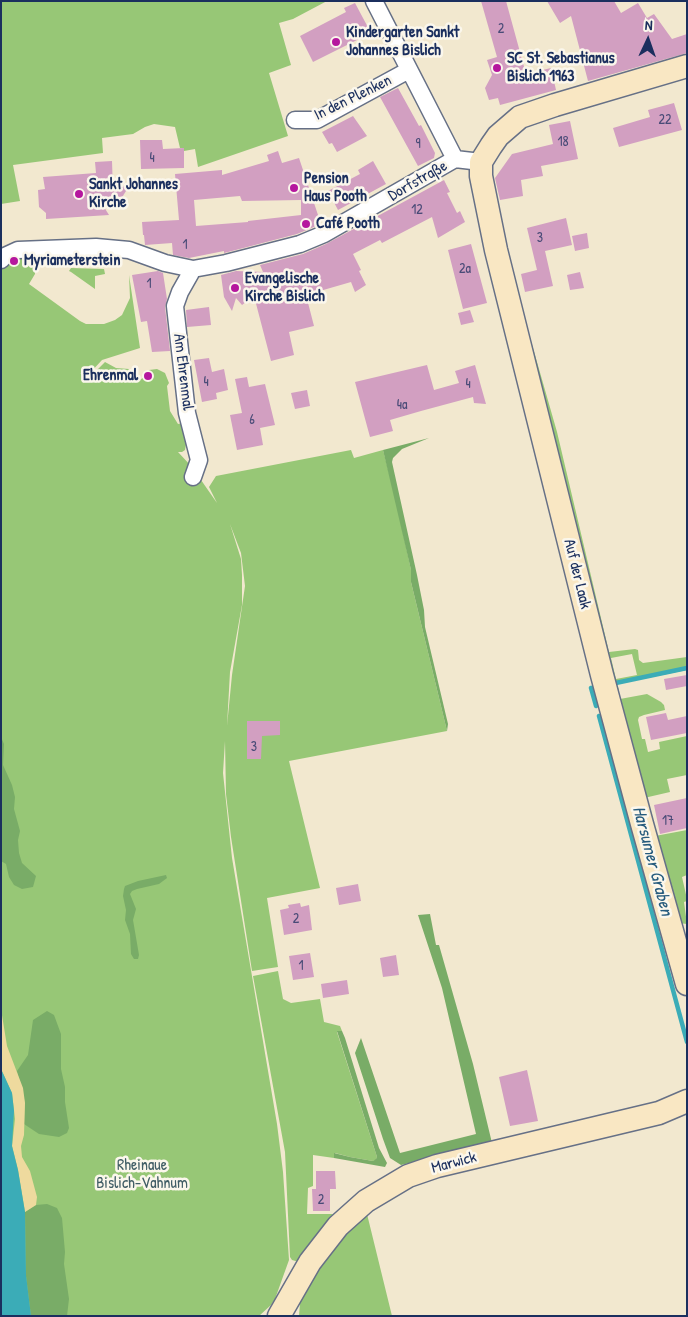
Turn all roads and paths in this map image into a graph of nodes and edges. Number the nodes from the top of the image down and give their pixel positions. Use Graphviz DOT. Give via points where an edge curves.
graph roads {
  1 [pos="374,1"];
  2 [pos="687,66"];
  3 [pos="409,70"];
  4 [pos="295,120"];
  5 [pos="455,159"];
  6 [pos="481,162"];
  7 [pos="1,260"];
  8 [pos="194,269"];
  9 [pos="193,477"];
  10 [pos="687,984"];
  11 [pos="687,1101"];
  12 [pos="279,1316"];
  1 -- 3 [label="street, In den Plenken"];
  2 -- 6 [label="main road" via="520,117 498,136"];
  3 -- 4 [label="street, In den Plenken" via="317,120"];
  3 -- 5 [label="street, In den Plenken"];
  5 -- 6 [label="street, Dorfstraße"];
  5 -- 8 [label="street, Dorfstraße" via="324,234 291,246"];
  6 -- 10 [label="main road, Auf der Laak" via="488,212 524,364 612,714"];
  7 -- 8 [label="street" via="18,250 104,248 128,250"];
  8 -- 9 [label="street, Am Ehrenmal" via="175,306 187,413 199,460"];
  11 -- 12 [label="main road, Marwick" via="659,1113 437,1166 408,1176 372,1197 338,1226 310,1262"];
}
